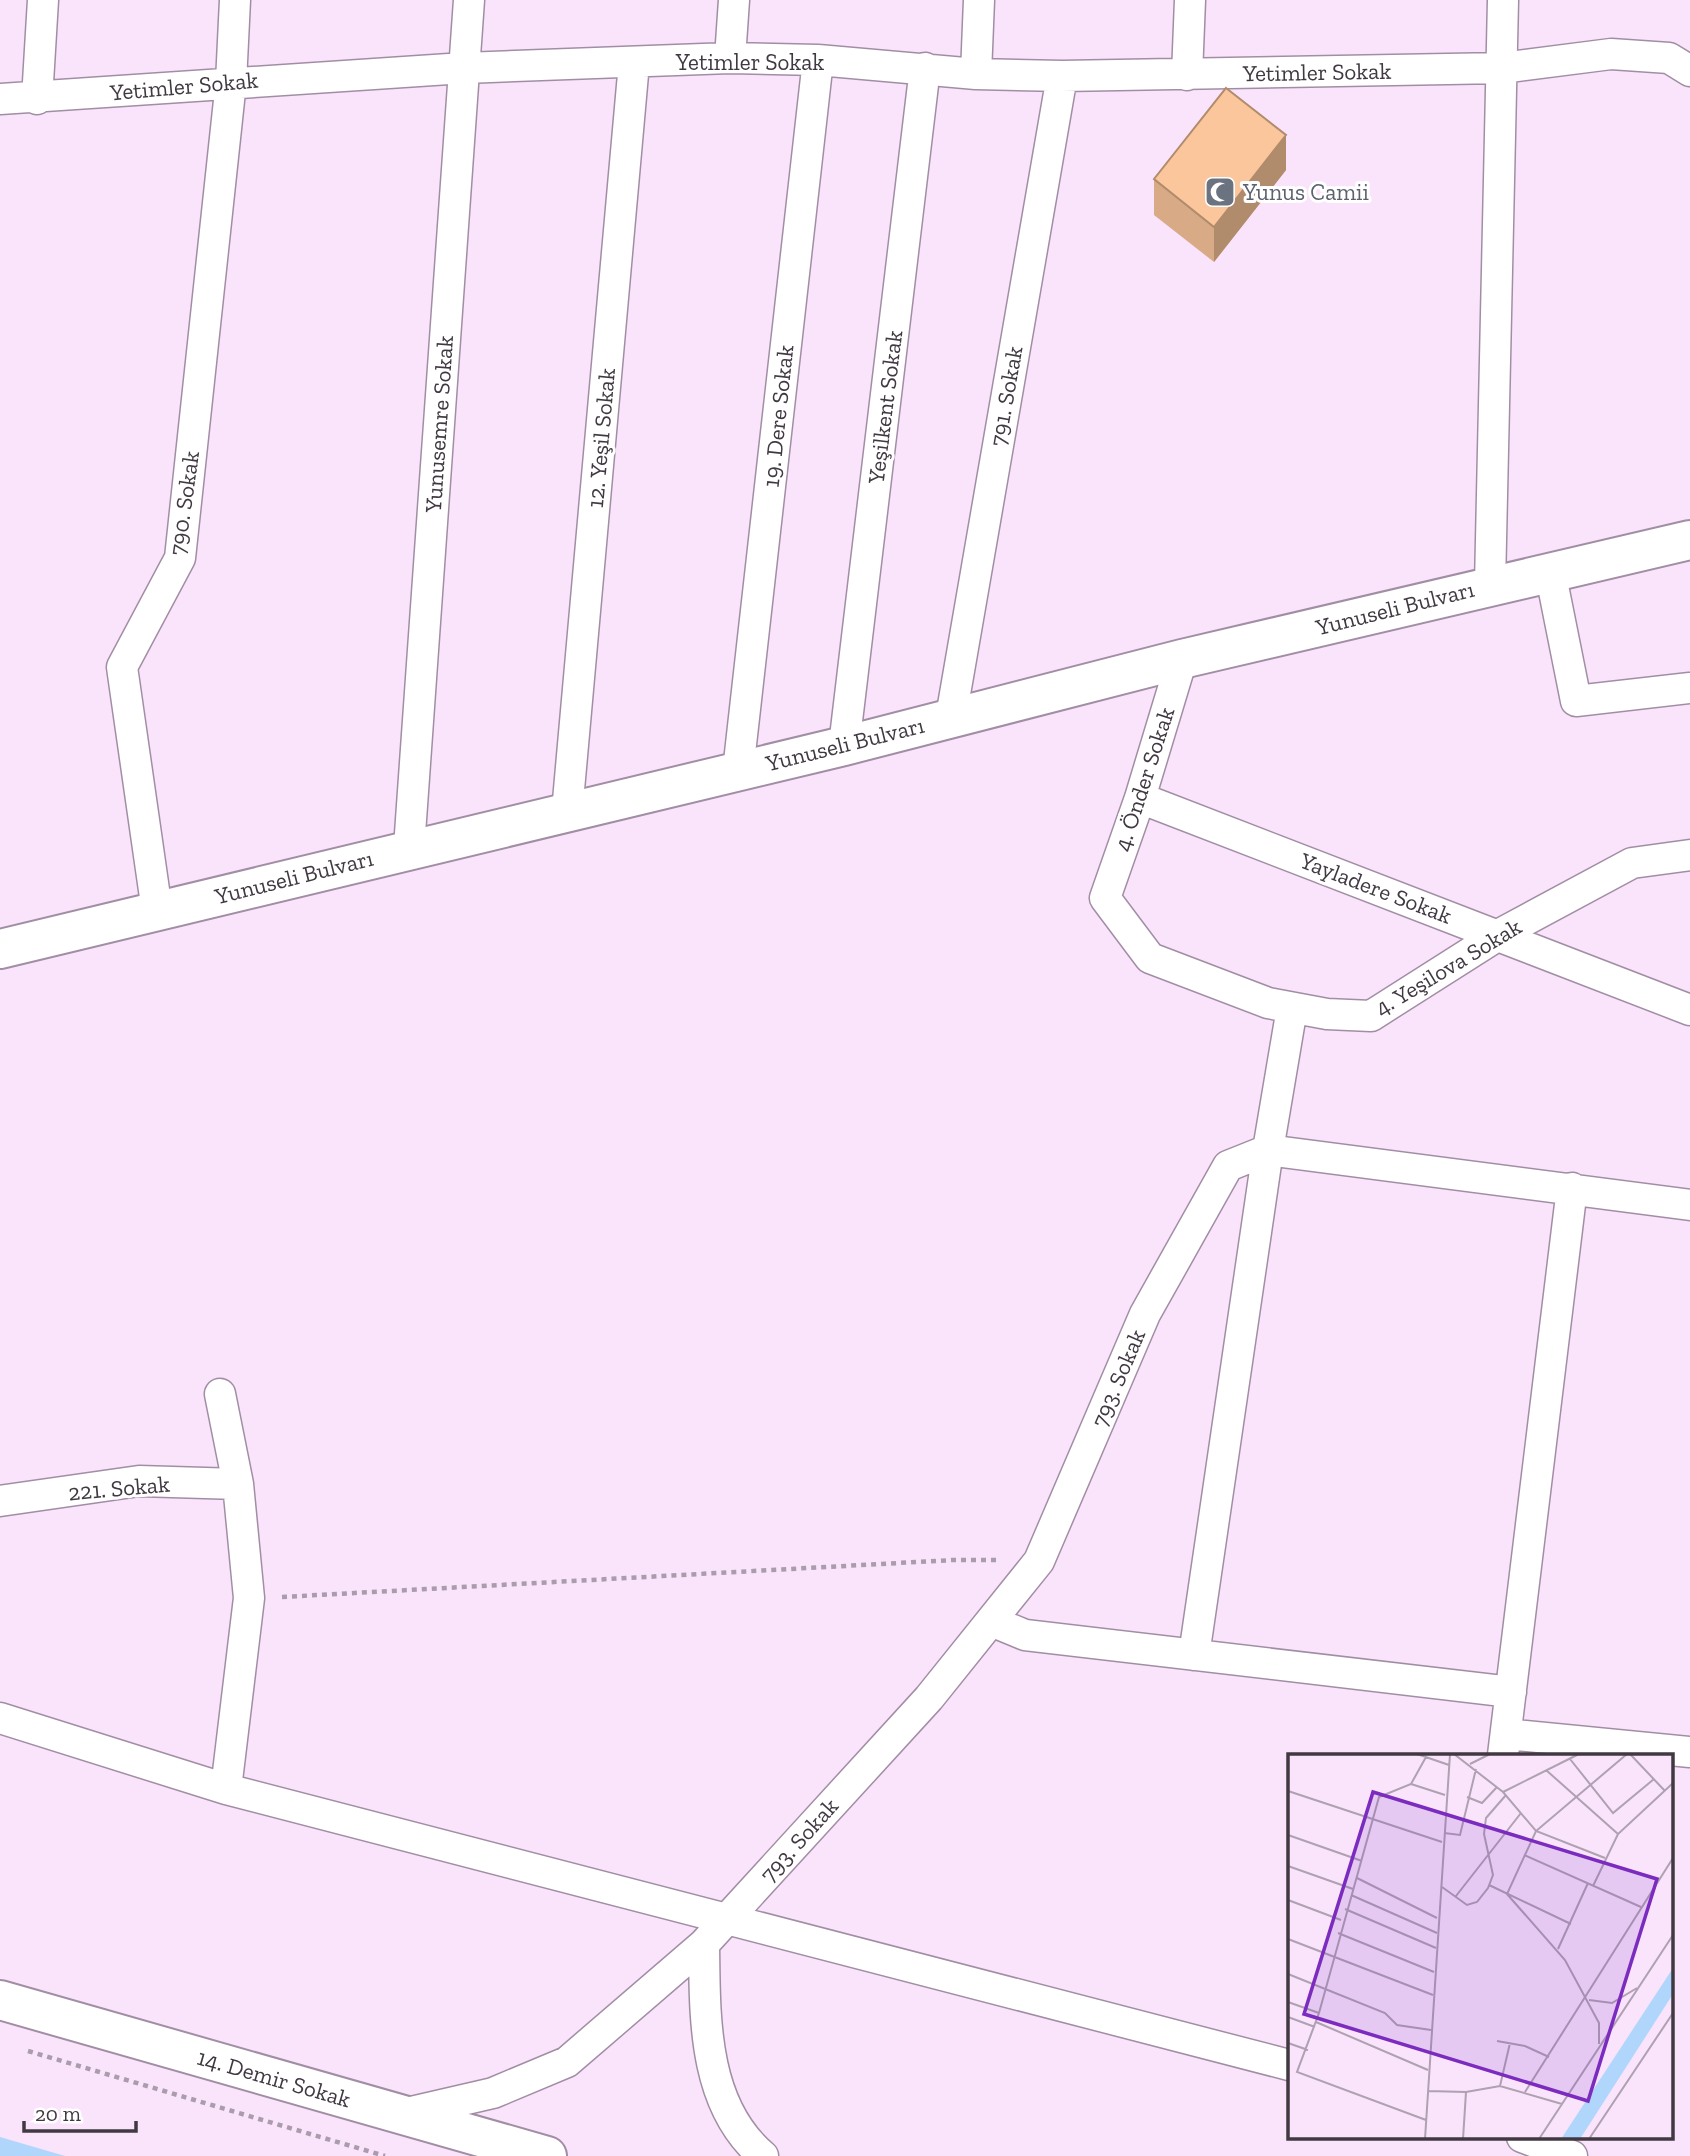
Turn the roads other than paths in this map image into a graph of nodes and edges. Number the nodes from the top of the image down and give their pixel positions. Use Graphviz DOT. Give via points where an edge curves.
graph roads {
  1 [pos="43,0"];
  2 [pos="235,0"];
  3 [pos="469,0"];
  4 [pos="734,0"];
  5 [pos="979,0"];
  6 [pos="1190,0"];
  7 [pos="1503,0"];
  8 [pos="730,58"];
  9 [pos="818,61"];
  10 [pos="634,63"];
  11 [pos="464,68"];
  12 [pos="925,68"];
  13 [pos="1502,68"];
  14 [pos="1690,71"];
  15 [pos="976,74"];
  16 [pos="1187,75"];
  17 [pos="1062,76"];
  18 [pos="232,82"];
  19 [pos="0,99"];
  20 [pos="37,99"];
  21 [pos="1690,540"];
  22 [pos="1550,571"];
  23 [pos="1490,585"];
  24 [pos="1182,659"];
  25 [pos="1690,688"];
  26 [pos="951,717"];
  27 [pos="844,746"];
  28 [pos="737,771"];
  29 [pos="1140,798"];
  30 [pos="567,812"];
  31 [pos="409,848"];
  32 [pos="1690,855"];
  33 [pos="1105,898"];
  34 [pos="157,911"];
  35 [pos="1500,934"];
  36 [pos="0,949"];
  37 [pos="1292,1008"];
  38 [pos="1690,1010"];
  39 [pos="1268,1150"];
  40 [pos="1572,1188"];
  41 [pos="1690,1205"];
  42 [pos="220,1394"];
  43 [pos="238,1484"];
  44 [pos="0,1501"];
  45 [pos="991,1621"];
  46 [pos="1194,1656"];
  47 [pos="1511,1692"];
  48 [pos="0,1718"];
  49 [pos="1505,1744"];
  50 [pos="1690,1752"];
  51 [pos="226,1789"];
  52 [pos="727,1919"];
  53 [pos="704,1944"];
  54 [pos="0,2000"];
  55 [pos="1288,2065"];
  56 [pos="402,2115"];
  57 [pos="1525,2138"];
  58 [pos="547,2156"];
  59 [pos="763,2156"];
  60 [pos="1572,2156"];
  1 -- 20 [label="street"];
  2 -- 18 [label="street, 790. Sokak"];
  3 -- 11 [label="street, Yunusemre Sokak"];
  4 -- 8 [label="street"];
  5 -- 15 [label="street"];
  6 -- 16 [label="street"];
  7 -- 13 [label="street"];
  8 -- 9 [label="street, Yetimler Sokak"];
  8 -- 10 [label="street, Yetimler Sokak"];
  9 -- 12 [label="street, Yetimler Sokak"];
  9 -- 28 [label="street, 19. Dere Sokak"];
  10 -- 11 [label="street, Yetimler Sokak"];
  10 -- 30 [label="street, 12. Yeşil Sokak"];
  11 -- 18 [label="street, Yetimler Sokak"];
  11 -- 31 [label="street, Yunusemre Sokak"];
  12 -- 15 [label="street, Yetimler Sokak"];
  12 -- 27 [label="street, Yeşilkent Sokak"];
  13 -- 14 [label="street, Yetimler Sokak" via="1611,54 1669,58"];
  13 -- 16 [label="street, Yetimler Sokak"];
  13 -- 23 [label="street"];
  15 -- 17 [label="street, Yetimler Sokak"];
  16 -- 17 [label="street, Yetimler Sokak"];
  17 -- 26 [label="street, 791. Sokak"];
  18 -- 20 [label="street, Yetimler Sokak"];
  18 -- 34 [label="street, 790. Sokak" via="180,558 122,667"];
  19 -- 20 [label="street, Yetimler Sokak"];
  21 -- 22 [label="main road, Yunuseli Bulvarı"];
  22 -- 23 [label="main road, Yunuseli Bulvarı"];
  22 -- 25 [label="street" via="1576,701"];
  23 -- 24 [label="main road, Yunuseli Bulvarı"];
  24 -- 26 [label="main road, Yunuseli Bulvarı"];
  24 -- 29 [label="street, 4. Önder Sokak"];
  26 -- 27 [label="main road, Yunuseli Bulvarı"];
  27 -- 28 [label="main road, Yunuseli Bulvarı"];
  28 -- 30 [label="main road, Yunuseli Bulvarı"];
  29 -- 33 [label="street, 4. Önder Sokak"];
  29 -- 35 [label="street, Yayladere Sokak"];
  30 -- 31 [label="main road, Yunuseli Bulvarı"];
  31 -- 34 [label="main road, Yunuseli Bulvarı"];
  32 -- 35 [label="street, 4. Yeşilova Sokak" via="1632,863"];
  33 -- 37 [label="street, 4. Yeşilova Sokak" via="1150,958"];
  34 -- 36 [label="main road, Yunuseli Bulvarı"];
  35 -- 37 [label="street, 4. Yeşilova Sokak" via="1371,1016"];
  35 -- 38 [label="street, Yayladere Sokak"];
  37 -- 39 [label="street"];
  39 -- 40 [label="street, 793. Sokak"];
  39 -- 45 [label="street, 793. Sokak" via="1228,1166 1152,1303 1040,1561"];
  39 -- 46 [label="street"];
  40 -- 41 [label="street, 793. Sokak"];
  40 -- 47 [label="street"];
  42 -- 43 [label="street"];
  43 -- 44 [label="street, 221. Sokak" via="139,1481"];
  43 -- 51 [label="street" via="249,1598"];
  45 -- 46 [label="street" via="1025,1635"];
  45 -- 52 [label="street, 793. Sokak" via="929,1698"];
  46 -- 47 [label="street"];
  47 -- 49 [label="street"];
  48 -- 51 [label="street"];
  49 -- 50 [label="street"];
  51 -- 52 [label="street"];
  52 -- 53 [label="street, 793. Sokak"];
  52 -- 55 [label="street"];
  53 -- 56 [label="street, 793. Sokak" via="567,2062 492,2093"];
  53 -- 59 [label="street" via="710,2057 730,2112"];
  54 -- 56 [label="main road, 14. Demir Sokak"];
  56 -- 58 [label="main road, 14. Demir Sokak"];
  57 -- 60 [label="street"];
}
